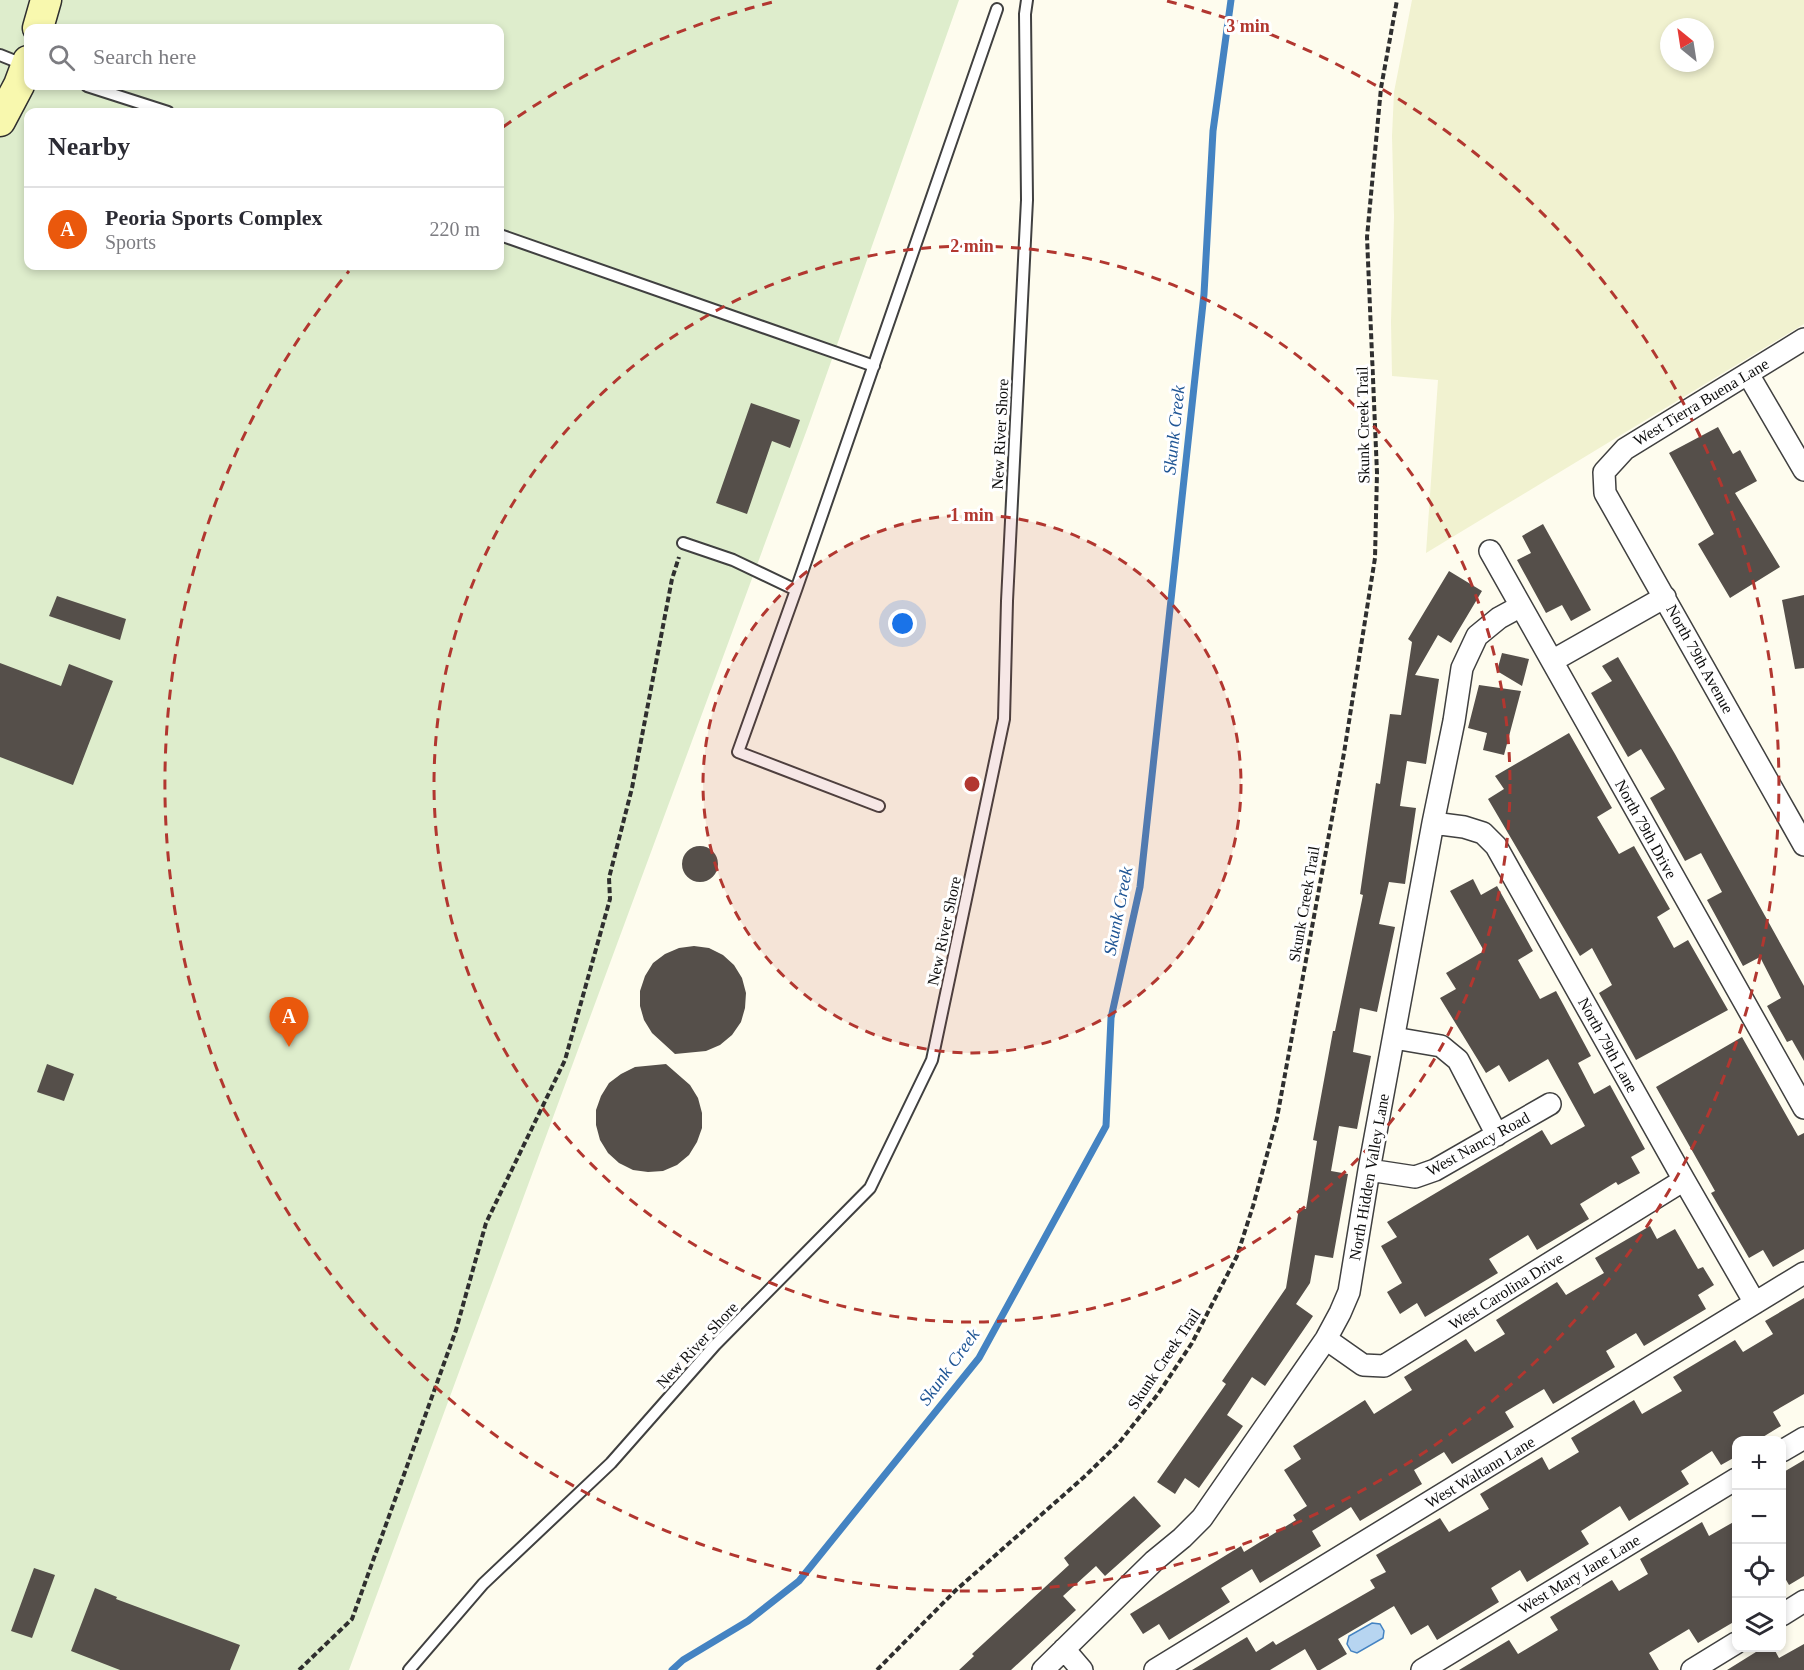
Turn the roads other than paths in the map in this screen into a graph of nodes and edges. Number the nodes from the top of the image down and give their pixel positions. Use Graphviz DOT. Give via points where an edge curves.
graph roads {
  1 [pos="46,0"];
  2 [pos="1027,0"];
  3 [pos="997,9"];
  4 [pos="39,24"];
  5 [pos="21,62"];
  6 [pos="99,90"];
  7 [pos="156,108"];
  8 [pos="0,121"];
  9 [pos="504,237"];
  10 [pos="1804,339"];
  11 [pos="874,366"];
  12 [pos="1748,374"];
  13 [pos="1804,470"];
  14 [pos="1605,472"];
  15 [pos="684,543"];
  16 [pos="1490,550"];
  17 [pos="796,590"];
  18 [pos="1665,597"];
  19 [pos="1521,606"];
  20 [pos="1552,661"];
  21 [pos="879,806"];
  22 [pos="1433,823"];
  23 [pos="1804,845"];
  24 [pos="1394,1038"];
  25 [pos="1550,1104"];
  26 [pos="1804,1108"];
  27 [pos="1497,1135"];
  28 [pos="1369,1170"];
  29 [pos="1684,1180"];
  30 [pos="1804,1274"];
  31 [pos="1755,1303"];
  32 [pos="1326,1339"];
  33 [pos="1804,1438"];
  34 [pos="1786,1449"];
  35 [pos="1732,1482"];
  36 [pos="1804,1601"];
  37 [pos="1786,1612"];
  38 [pos="1732,1646"];
  39 [pos="1064,1649"];
  40 [pos="409,1670"];
  41 [pos="1043,1670"];
  42 [pos="1082,1670"];
  43 [pos="1155,1670"];
  44 [pos="1422,1670"];
  45 [pos="1692,1670"];
  1 -- 4 [label="street"];
  2 -- 40 [label="lane, New River Shore" via="1027,200 1004,719 932,1060 870,1188 715,1345 611,1463 483,1584"];
  3 -- 11 [label="lane"];
  5 -- 8 [label="street" via="19,85"];
  6 -- 7 [label="lane"];
  9 -- 11 [label="lane"];
  10 -- 12 [label="street, West Tierra Buena Lane"];
  11 -- 17 [label="lane"];
  12 -- 13 [label="street"];
  12 -- 14 [label="street, West Tierra Buena Lane" via="1624,449"];
  14 -- 18 [label="street, North 79th Avenue" via="1605,493"];
  15 -- 17 [label="lane" via="734,560"];
  16 -- 19 [label="street, North 79th Drive"];
  17 -- 21 [label="lane" via="738,752"];
  18 -- 20 [label="street"];
  18 -- 23 [label="street, North 79th Avenue"];
  19 -- 20 [label="street, North 79th Drive"];
  19 -- 22 [label="street, North Hidden Valley Lane" via="1477,636 1462,668"];
  20 -- 26 [label="street, North 79th Drive"];
  22 -- 24 [label="street, North Hidden Valley Lane"];
  22 -- 29 [label="street, North 79th Lane" via="1483,832 1496,846"];
  24 -- 27 [label="street" via="1441,1046 1458,1060"];
  24 -- 28 [label="street, North Hidden Valley Lane"];
  25 -- 27 [label="street, West Nancy Road"];
  27 -- 28 [label="street, West Nancy Road" via="1415,1177"];
  28 -- 32 [label="street, North Hidden Valley Lane" via="1349,1292"];
  29 -- 31 [label="street, North 79th Lane"];
  29 -- 32 [label="street, West Carolina Drive" via="1384,1366 1363,1365"];
  30 -- 31 [label="street, West Waltann Lane"];
  31 -- 43 [label="street, West Waltann Lane"];
  32 -- 39 [label="street, North Hidden Valley Lane" via="1202,1518"];
  33 -- 34 [label="street"];
  35 -- 44 [label="street, West Mary Jane Lane"];
  36 -- 37 [label="street"];
  38 -- 45 [label="street"];
  39 -- 41 [label="street, North Hidden Valley Lane"];
  39 -- 42 [label="street"];
}
